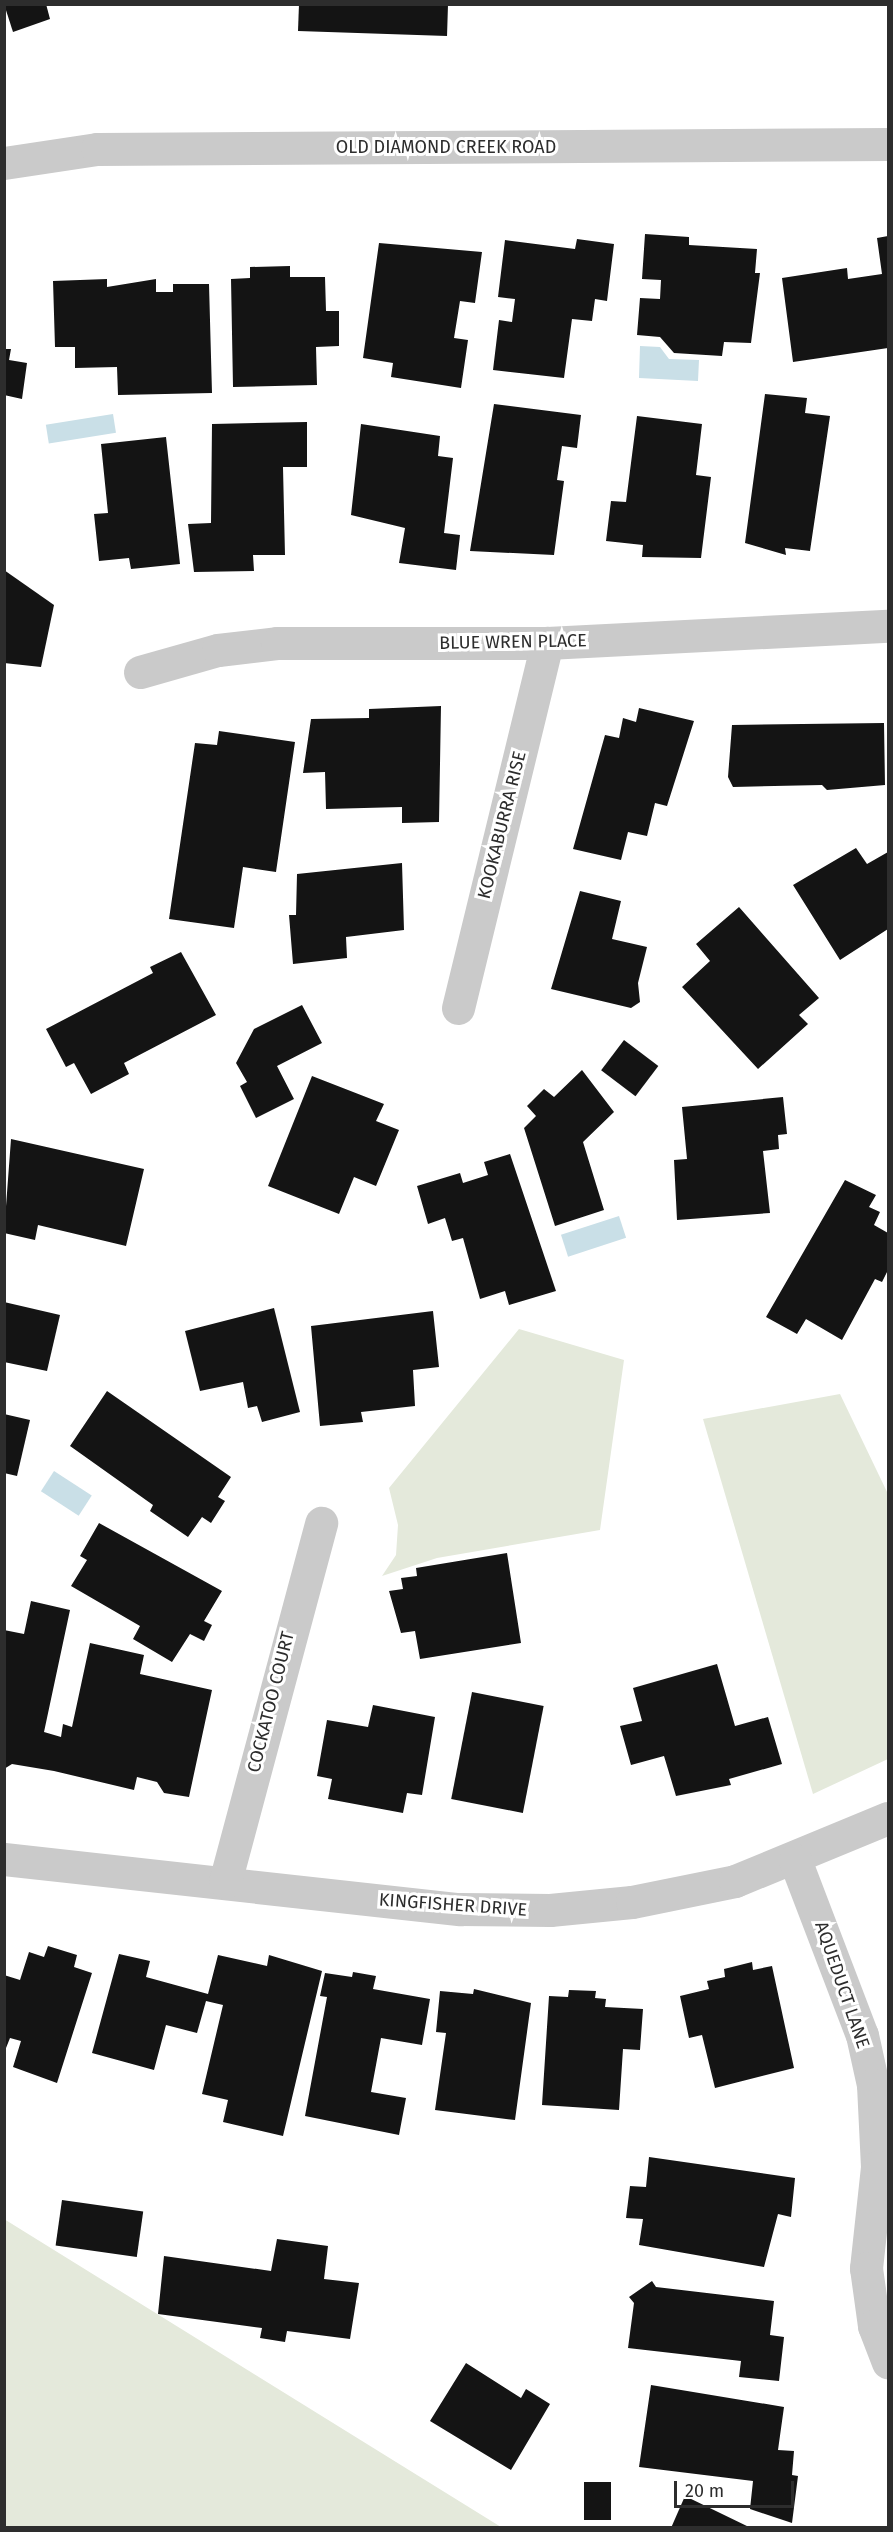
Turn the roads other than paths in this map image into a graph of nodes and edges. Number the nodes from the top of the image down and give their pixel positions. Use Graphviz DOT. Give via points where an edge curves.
graph roads {
  1 [pos="888,144"];
  2 [pos="4,163"];
  3 [pos="888,626"];
  4 [pos="547,643"];
  5 [pos="140,672"];
  6 [pos="458,1008"];
  7 [pos="321,1523"];
  8 [pos="888,1818"];
  9 [pos="4,1858"];
  10 [pos="795,1860"];
  11 [pos="225,1882"];
  12 [pos="888,2362"];
  1 -- 2 [label="street, OLD DIAMOND CREEK ROAD" via="97,148"];
  3 -- 4 [label="street, BLUE WREN PLACE"];
  4 -- 5 [label="street, BLUE WREN PLACE" via="277,643 218,650"];
  4 -- 6 [label="street, KOOKABURRA RISE"];
  7 -- 11 [label="street, COCKATOO COURT"];
  8 -- 10 [label="street, KINGFISHER DRIVE"];
  9 -- 11 [label="street, KINGFISHER DRIVE"];
  10 -- 11 [label="street, KINGFISHER DRIVE" via="670,1895 550,1910 460,1909"];
  10 -- 12 [label="street, AQUEDUCT LANE" via="862,2035 873,2085 877,2167 866,2268 874,2326"];
}
